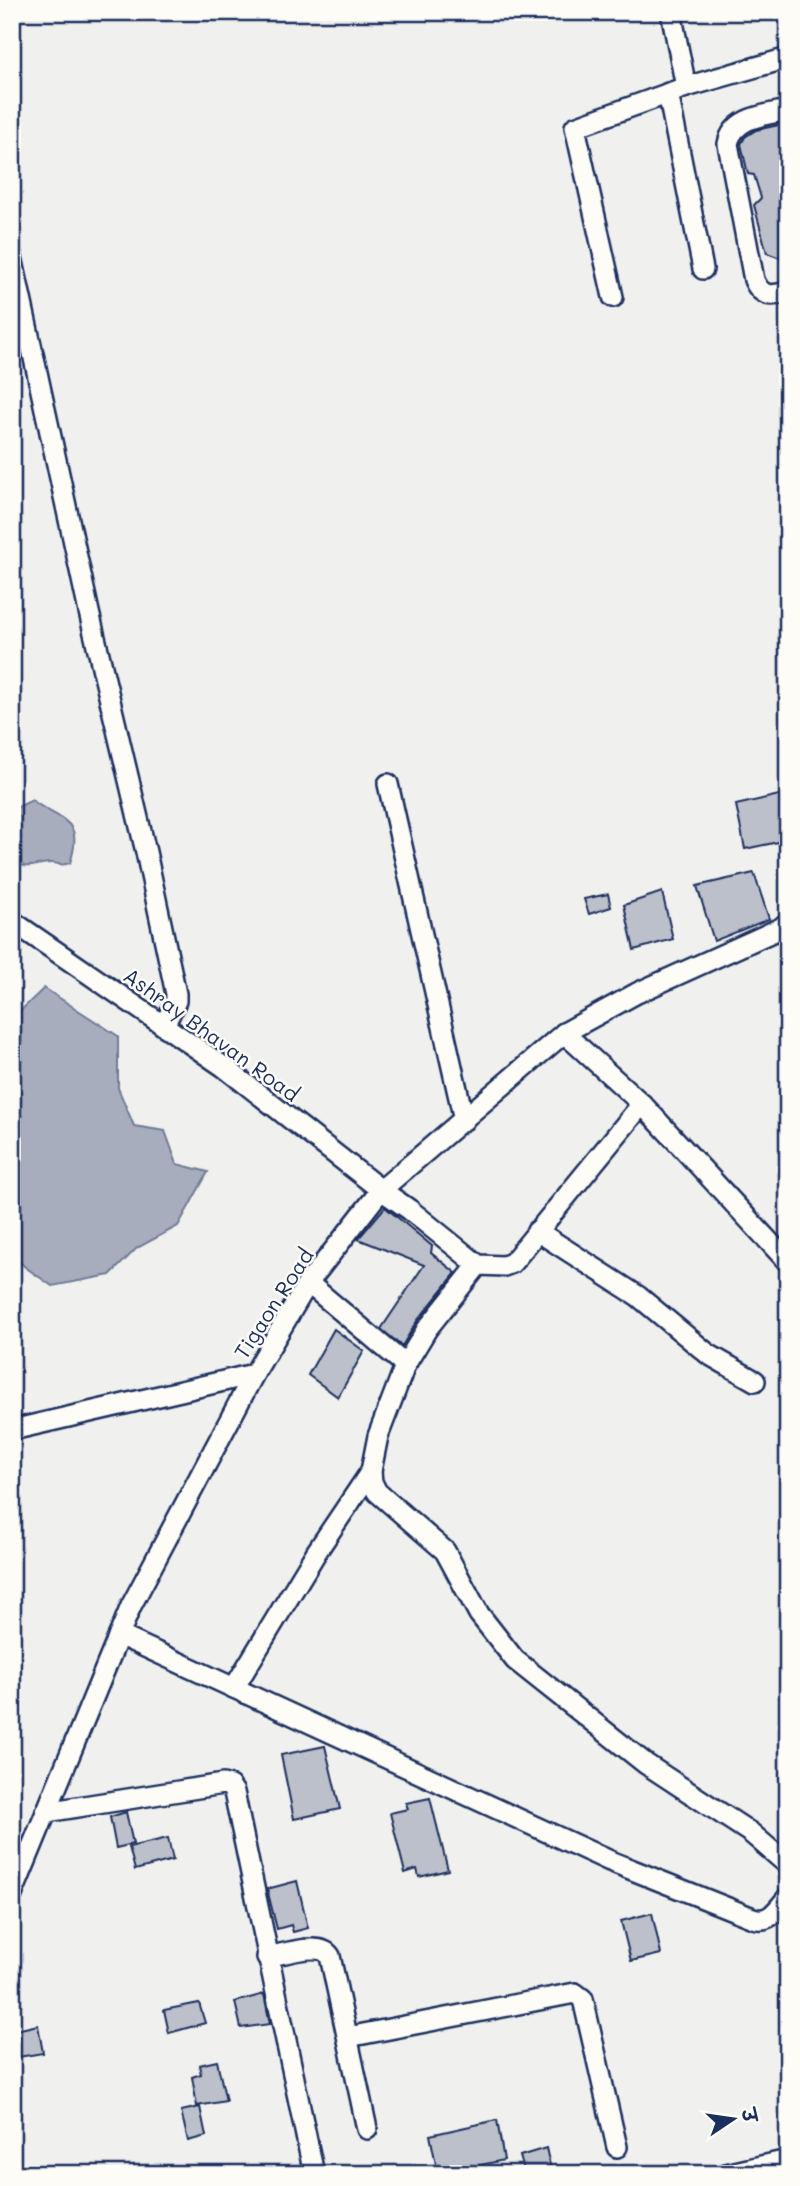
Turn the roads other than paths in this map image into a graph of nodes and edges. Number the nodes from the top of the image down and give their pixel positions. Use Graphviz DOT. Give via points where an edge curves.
graph roads {
  1 [pos="671,12"];
  2 [pos="788,58"];
  3 [pos="677,90"];
  4 [pos="788,110"];
  5 [pos="12,257"];
  6 [pos="704,269"];
  7 [pos="788,292"];
  8 [pos="613,297"];
  9 [pos="388,784"];
  10 [pos="12,920"];
  11 [pos="788,922"];
  12 [pos="164,1026"];
  13 [pos="564,1033"];
  14 [pos="642,1104"];
  15 [pos="464,1120"];
  16 [pos="381,1190"];
  17 [pos="537,1231"];
  18 [pos="781,1245"];
  19 [pos="788,1262"];
  20 [pos="478,1265"];
  21 [pos="308,1283"];
  22 [pos="404,1367"];
  23 [pos="254,1374"];
  24 [pos="755,1381"];
  25 [pos="12,1430"];
  26 [pos="370,1471"];
  27 [pos="119,1635"];
  28 [pos="234,1688"];
  29 [pos="46,1812"];
  30 [pos="788,1865"];
  31 [pos="12,1895"];
  32 [pos="788,1897"];
  33 [pos="267,1957"];
  34 [pos="348,2037"];
  35 [pos="368,2129"];
  36 [pos="617,2147"];
  37 [pos="788,2160"];
  38 [pos="314,2174"];
  39 [pos="726,2174"];
  1 -- 3 [label="street"];
  2 -- 3 [label="street"];
  3 -- 6 [label="street"];
  3 -- 8 [label="street" via="575,127"];
  4 -- 7 [label="street" via="737,126 728,144 754,281 764,295"];
  5 -- 12 [label="street" via="176,994"];
  9 -- 15 [label="street"];
  10 -- 12 [label="street, Ashray Bhavan Road"];
  11 -- 13 [label="street, Tigaon Road"];
  12 -- 16 [label="street, Ashray Bhavan Road"];
  13 -- 14 [label="street"];
  13 -- 15 [label="street, Tigaon Road"];
  14 -- 17 [label="street"];
  14 -- 18 [label="street"];
  15 -- 16 [label="street, Tigaon Road"];
  16 -- 20 [label="street, Ashray Bhavan Road"];
  16 -- 21 [label="street, Tigaon Road"];
  17 -- 20 [label="street" via="512,1263"];
  17 -- 24 [label="street" via="638,1296 708,1354"];
  18 -- 19 [label="street"];
  20 -- 22 [label="street"];
  21 -- 22 [label="street"];
  21 -- 23 [label="street, Tigaon Road"];
  22 -- 26 [label="street"];
  23 -- 25 [label="street"];
  23 -- 27 [label="street, Tigaon Road"];
  26 -- 28 [label="street"];
  26 -- 30 [label="street" via="377,1492 445,1551 479,1614 515,1660 646,1765 751,1833"];
  27 -- 28 [label="street"];
  27 -- 29 [label="street, Tigaon Road"];
  28 -- 32 [label="street" via="610,1861 753,1918 768,1919"];
  29 -- 31 [label="street, Tigaon Road"];
  29 -- 33 [label="street" via="227,1784 234,1792"];
  33 -- 34 [label="street" via="317,1947 327,1951"];
  33 -- 38 [label="street"];
  34 -- 35 [label="street"];
  34 -- 36 [label="street" via="575,1993 583,2000"];
  37 -- 39 [label="street"];
}
